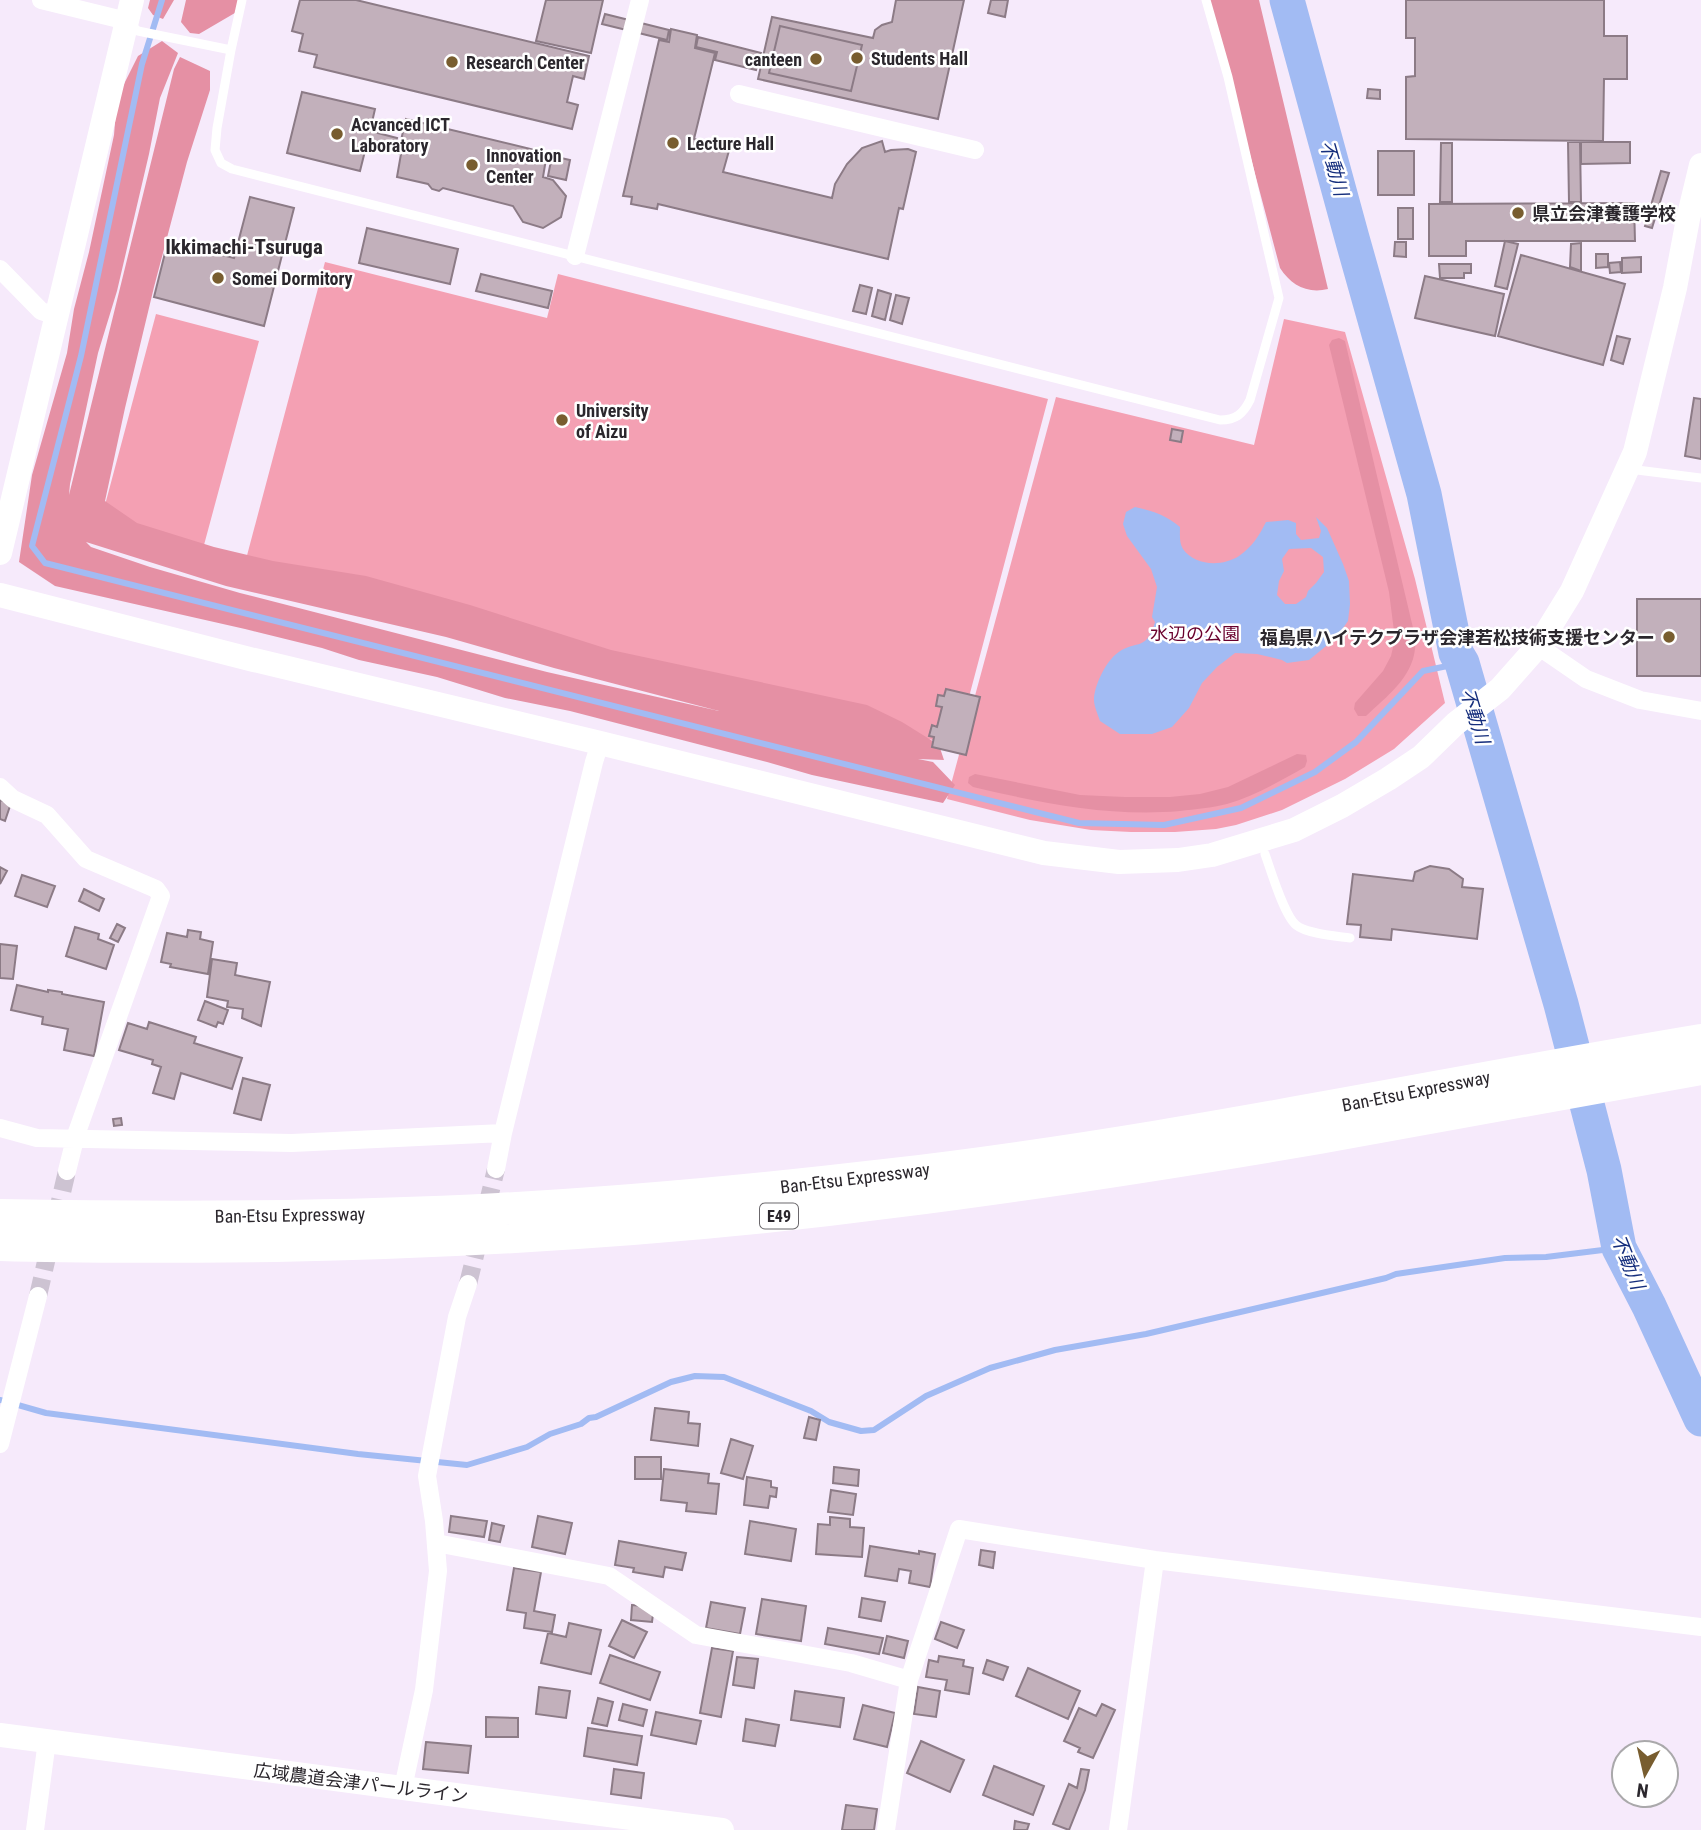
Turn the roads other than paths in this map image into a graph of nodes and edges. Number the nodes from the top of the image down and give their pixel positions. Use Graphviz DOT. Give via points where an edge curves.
graph roads {
  1 [pos="41,0"];
  2 [pos="242,0"];
  3 [pos="640,0"];
  4 [pos="1206,0"];
  5 [pos="132,17"];
  6 [pos="231,50"];
  7 [pos="739,94"];
  8 [pos="975,150"];
  9 [pos="1701,166"];
  10 [pos="575,256"];
  11 [pos="0,269"];
  12 [pos="56,316"];
  13 [pos="1628,469"];
  14 [pos="1701,478"];
  15 [pos="0,553"];
  16 [pos="0,595"];
  17 [pos="1538,646"];
  18 [pos="1701,711"];
  19 [pos="600,743"];
  20 [pos="0,788"];
  21 [pos="1265,854"];
  22 [pos="1350,938"];
  23 [pos="1701,1040"];
  24 [pos="1701,1069"];
  25 [pos="1610,1070"];
  26 [pos="0,1128"];
  27 [pos="503,1133"];
  28 [pos="75,1140"];
  29 [pos="496,1169"];
  30 [pos="66,1171"];
  31 [pos="0,1215"];
  32 [pos="0,1244"];
  33 [pos="468,1284"];
  34 [pos="38,1296"];
  35 [pos="0,1444"];
  36 [pos="436,1543"];
  37 [pos="1155,1560"];
  38 [pos="1701,1627"];
  39 [pos="909,1680"];
  40 [pos="0,1735"];
  41 [pos="47,1741"];
  42 [pos="403,1788"];
  43 [pos="36,1830"];
  44 [pos="722,1830"];
  45 [pos="886,1830"];
  46 [pos="1118,1830"];
  1 -- 5 [label="street"];
  2 -- 6 [label="lane"];
  3 -- 10 [label="street"];
  4 -- 10 [label="lane" via="1279,298 1246,410 1230,420"];
  5 -- 6 [label="lane" via="166,37"];
  5 -- 12 [label="street"];
  6 -- 10 [label="lane" via="216,128 215,150 221,163"];
  7 -- 8 [label="street"];
  9 -- 13 [label="street"];
  11 -- 12 [label="street" via="41,312"];
  12 -- 15 [label="street"];
  13 -- 14 [label="lane"];
  13 -- 17 [label="street" via="1572,592"];
  16 -- 19 [label="street"];
  17 -- 18 [label="street" via="1586,679 1640,700"];
  17 -- 19 [label="street" via="1500,689 1421,757 1342,806 1294,830 1212,855 1149,862 1044,853"];
  19 -- 27 [label="street"];
  20 -- 28 [label="street" via="47,815 86,859 156,889 161,896"];
  21 -- 22 [label="lane" via="1289,916 1298,926"];
  23 -- 25 [label="highway, Ban-Etsu Expressway / E49"];
  24 -- 25 [label="highway, Ban-Etsu Expressway / E49"];
  25 -- 31 [label="highway, Ban-Etsu Expressway / E49" via="1541,1067 1060,1151 890,1175 653,1199 484,1210 215,1217"];
  25 -- 32 [label="highway, Ban-Etsu Expressway / E49" via="1551,1097 1313,1139 891,1203 657,1228 502,1238 333,1245"];
  26 -- 28 [label="street" via="37,1138"];
  27 -- 28 [label="street" via="292,1143"];
  27 -- 29 [label="street"];
  28 -- 30 [label="street"];
  33 -- 36 [label="street" via="457,1317 427,1476"];
  34 -- 35 [label="street"];
  36 -- 39 [label="street" via="609,1576 695,1635 851,1663"];
  36 -- 42 [label="street" via="438,1571 424,1690"];
  37 -- 38 [label="street"];
  37 -- 39 [label="street" via="959,1529"];
  37 -- 46 [label="street"];
  39 -- 45 [label="street"];
  40 -- 41 [label="street, 広域農道会津パールライン"];
  41 -- 42 [label="street, 広域農道会津パールライン"];
  41 -- 43 [label="street"];
  42 -- 44 [label="street, 広域農道会津パールライン"];
}
